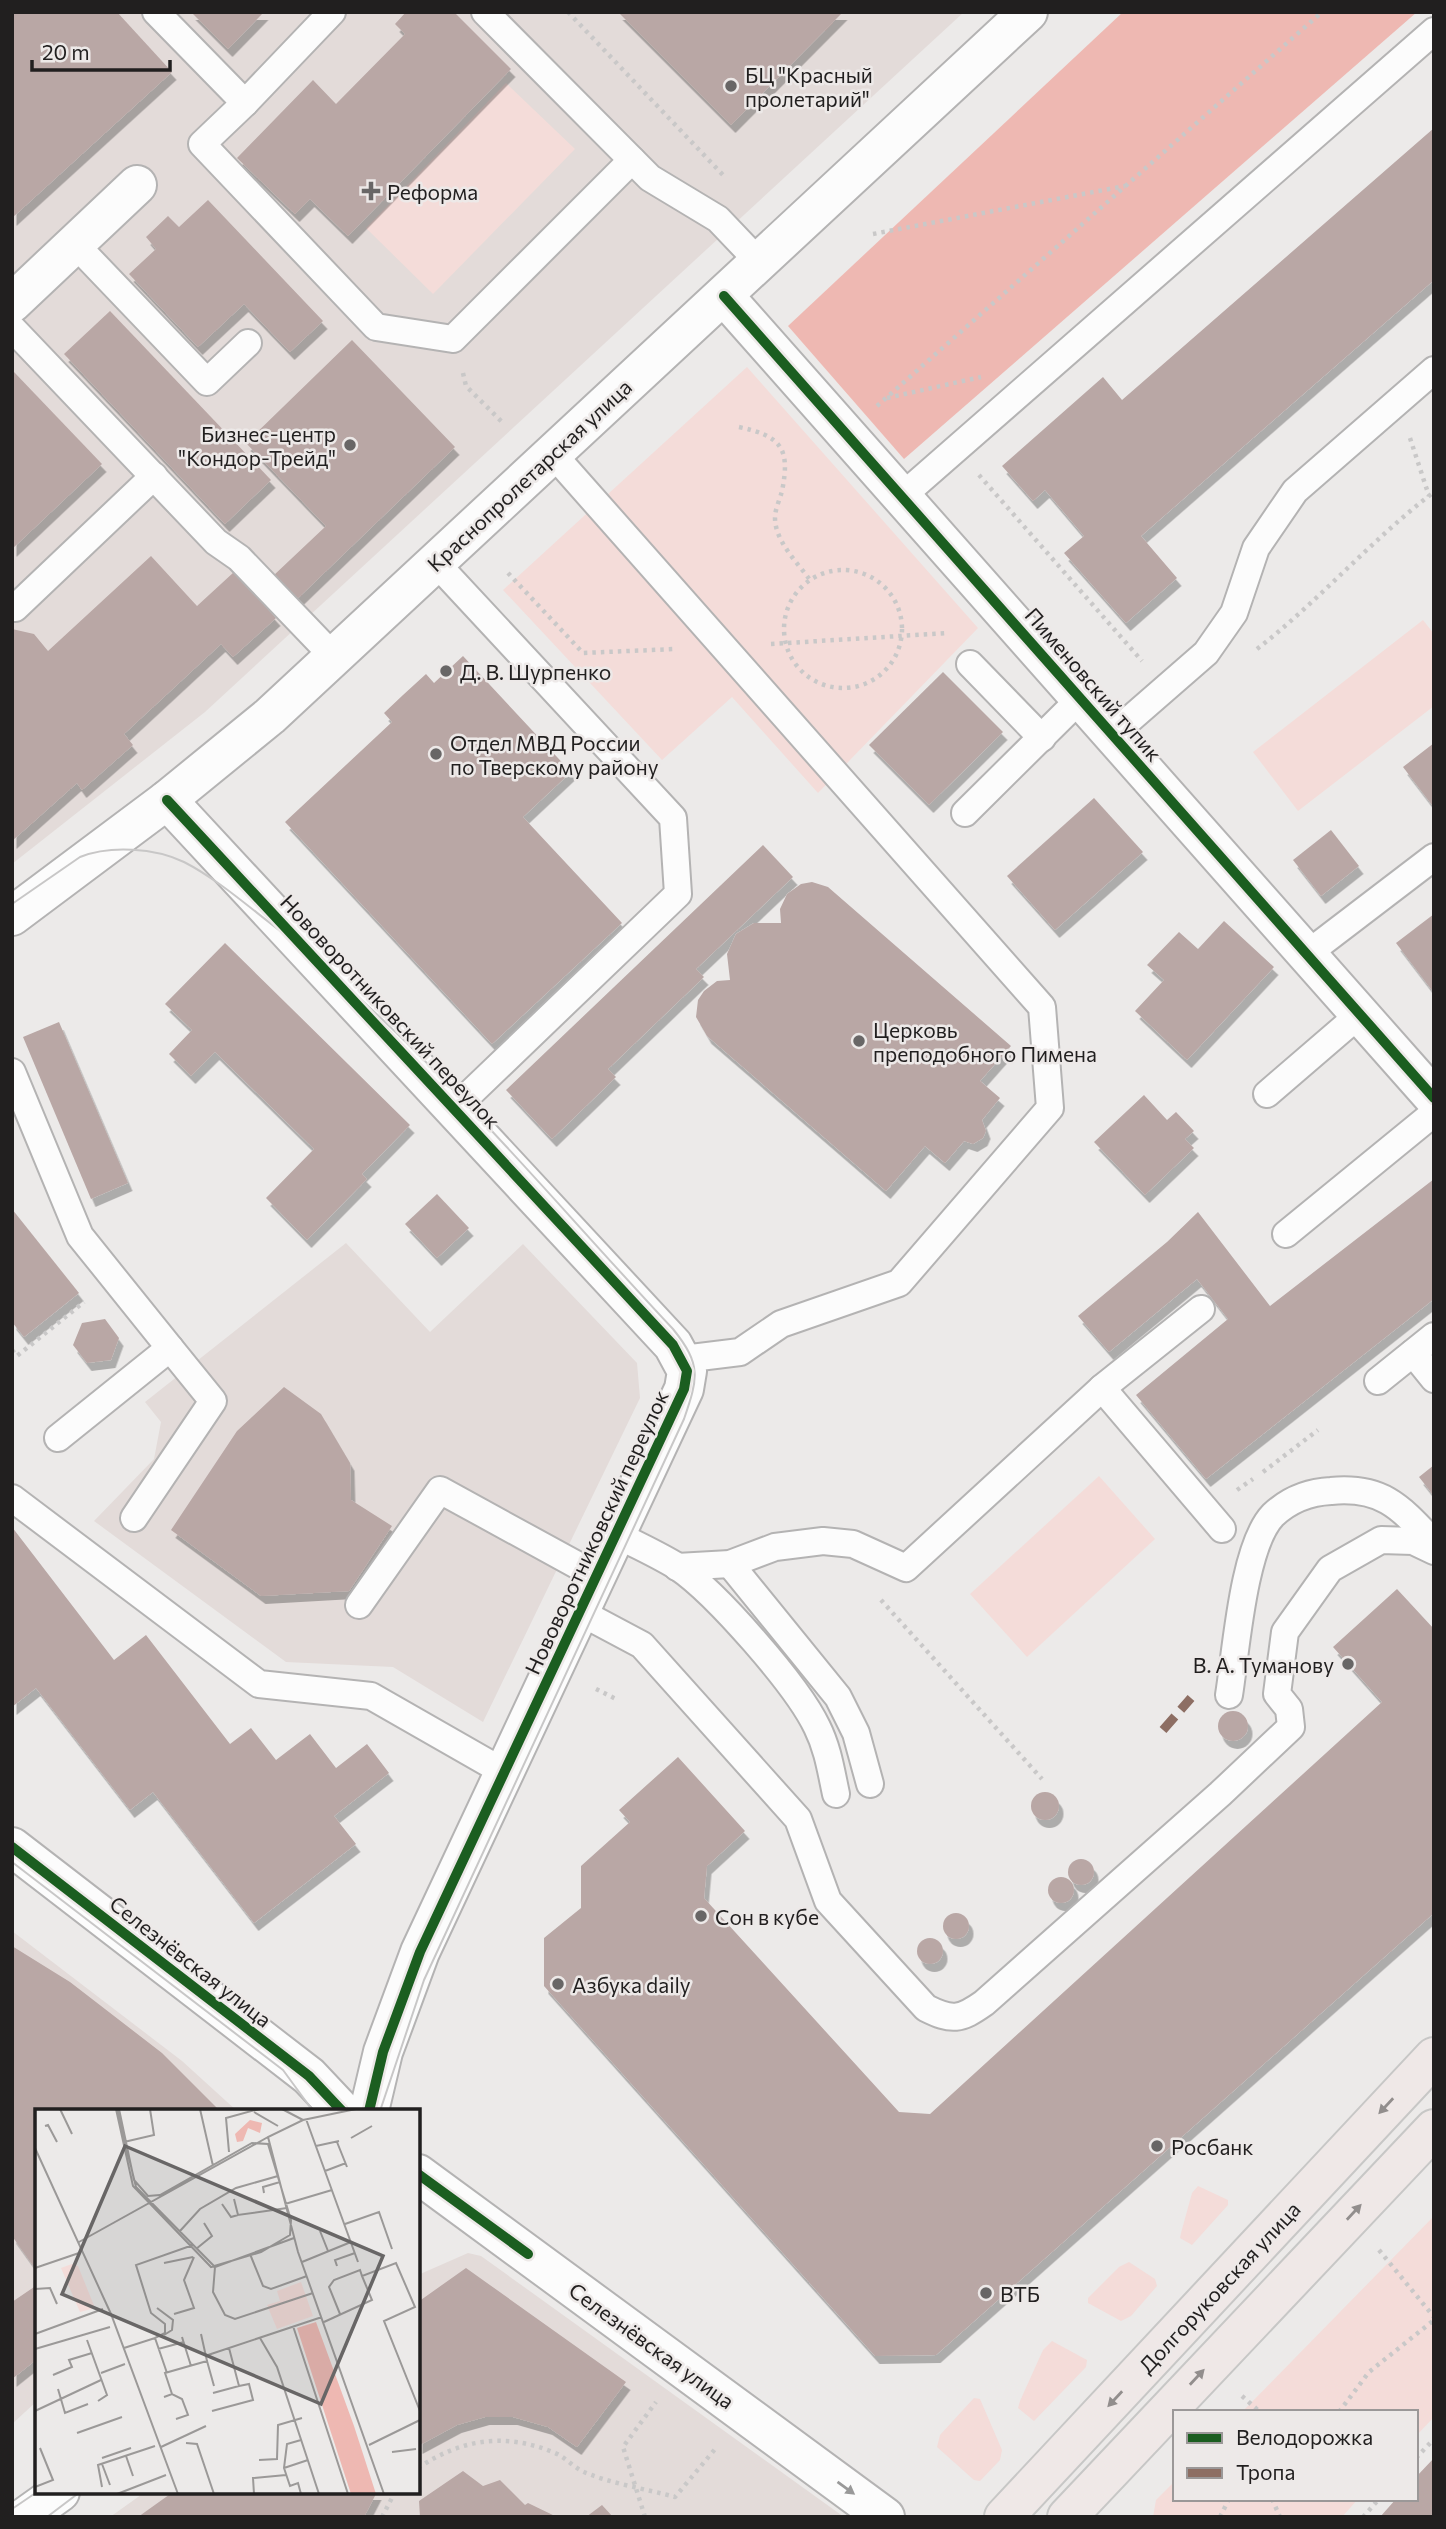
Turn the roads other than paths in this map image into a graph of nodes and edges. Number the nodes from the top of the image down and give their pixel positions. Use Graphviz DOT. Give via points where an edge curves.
graph roads {
  1 [pos="156,12"];
  2 [pos="332,12"];
  3 [pos="485,12"];
  4 [pos="1028,12"];
  5 [pos="1434,31"];
  6 [pos="244,103"];
  7 [pos="632,160"];
  8 [pos="137,185"];
  9 [pos="75,244"];
  10 [pos="759,262"];
  11 [pos="724,296"];
  12 [pos="12,303"];
  13 [pos="12,328"];
  14 [pos="248,344"];
  15 [pos="1434,370"];
  16 [pos="552,453"];
  17 [pos="154,476"];
  18 [pos="900,498"];
  19 [pos="435,562"];
  20 [pos="15,608"];
  21 [pos="334,657"];
  22 [pos="970,664"];
  23 [pos="1082,698"];
  24 [pos="1113,734"];
  25 [pos="1042,738"];
  26 [pos="167,800"];
  27 [pos="965,813"];
  28 [pos="1434,857"];
  29 [pos="12,916"];
  30 [pos="1307,954"];
  31 [pos="1360,1014"];
  32 [pos="12,1072"];
  33 [pos="1267,1094"];
  34 [pos="1434,1098"];
  35 [pos="455,1108"];
  36 [pos="1434,1114"];
  37 [pos="1286,1234"];
  38 [pos="1201,1309"];
  39 [pos="1434,1336"];
  40 [pos="170,1348"];
  41 [pos="1413,1353"];
  42 [pos="683,1359"];
  43 [pos="1434,1379"];
  44 [pos="1378,1381"];
  45 [pos="1102,1388"];
  46 [pos="58,1438"];
  47 [pos="12,1498"];
  48 [pos="134,1518"];
  49 [pos="1222,1529"];
  50 [pos="616,1534"];
  51 [pos="1434,1543"];
  52 [pos="1434,1551"];
  53 [pos="730,1564"];
  54 [pos="677,1567"];
  55 [pos="597,1576"];
  56 [pos="359,1605"];
  57 [pos="580,1612"];
  58 [pos="1229,1695"];
  59 [pos="504,1772"];
  60 [pos="870,1784"];
  61 [pos="836,1794"];
  62 [pos="12,1847"];
  63 [pos="1434,2057"];
  64 [pos="340,2109"];
  65 [pos="369,2109"];
  66 [pos="1431,2137"];
  67 [pos="420,2175"];
  68 [pos="57,2494"];
  69 [pos="25,2517"];
  70 [pos="886,2517"];
  71 [pos="1004,2517"];
  72 [pos="1067,2517"];
  1 -- 6 [label="lane"];
  2 -- 6 [label="lane"];
  3 -- 7 [label="lane"];
  4 -- 10 [label="street, Краснопролетарская улица"];
  5 -- 18 [label="lane"];
  6 -- 7 [label="lane" via="202,144 376,327 453,339"];
  7 -- 10 [label="lane" via="650,178 718,219"];
  8 -- 9 [label="street"];
  9 -- 12 [label="street"];
  9 -- 14 [label="lane" via="207,382"];
  10 -- 11 [label="street, Краснопролетарская улица"];
  11 -- 16 [label="street, Краснопролетарская улица"];
  11 -- 18 [label="street, Пименовский тупик"];
  13 -- 17 [label="lane"];
  15 -- 24 [label="lane" via="1295,491 1256,548 1234,613 1206,653"];
  16 -- 19 [label="street, Краснопролетарская улица"];
  16 -- 42 [label="lane" via="1042,1007 1050,1108 899,1283 781,1324 740,1352"];
  17 -- 20 [label="lane"];
  17 -- 21 [label="lane"];
  18 -- 23 [label="street, Пименовский тупик"];
  19 -- 21 [label="street, Краснопролетарская улица"];
  19 -- 35 [label="lane" via="673,818 678,894"];
  21 -- 26 [label="street, Краснопролетарская улица"];
  22 -- 25 [label="lane"];
  23 -- 24 [label="street, Пименовский тупик"];
  23 -- 25 [label="lane"];
  24 -- 30 [label="street, Пименовский тупик"];
  25 -- 27 [label="lane"];
  26 -- 29 [label="street, Краснопролетарская улица"];
  26 -- 35 [label="street, Нововоротниковский переулок"];
  28 -- 30 [label="lane"];
  30 -- 31 [label="street, Пименовский тупик"];
  31 -- 33 [label="lane"];
  31 -- 34 [label="street, Пименовский тупик"];
  32 -- 40 [label="lane" via="80,1236"];
  35 -- 42 [label="street, Нововоротниковский переулок"];
  36 -- 37 [label="lane"];
  38 -- 45 [label="lane"];
  39 -- 41 [label="lane"];
  40 -- 46 [label="lane"];
  40 -- 48 [label="lane" via="212,1401"];
  41 -- 43 [label="lane"];
  41 -- 44 [label="lane"];
  42 -- 50 [label="street, Нововоротниковский переулок" via="687,1371 684,1389"];
  45 -- 49 [label="lane"];
  45 -- 53 [label="lane" via="906,1568 853,1544 823,1541 775,1547"];
  47 -- 59 [label="lane" via="259,1684 371,1696"];
  50 -- 54 [label="lane"];
  50 -- 55 [label="street, Нововоротниковский переулок"];
  51 -- 58 [label="lane" via="1398,1504 1355,1488 1309,1493 1272,1516 1254,1553"];
  52 -- 57 [label="lane" via="1413,1541 1381,1540 1330,1569 1285,1632 1277,1694 1289,1709 1290,1727 984,2003 967,2015 947,2018 926,2008 828,1902 797,1819 642,1645"];
  53 -- 54 [label="lane"];
  53 -- 60 [label="lane" via="838,1697 856,1733"];
  54 -- 61 [label="lane" via="718,1601 789,1685 817,1726"];
  55 -- 56 [label="lane" via="440,1490"];
  55 -- 57 [label="street, Нововоротниковский переулок"];
  57 -- 59 [label="street, Нововоротниковский переулок"];
  59 -- 65 [label="street, Нововоротниковский переулок" via="402,1995"];
  62 -- 64 [label="street, Селезнёвская улица" via="309,2076"];
  63 -- 71 [label="main road, Долгоруковская улица, one-way"];
  72 -- 66 [label="main road, one-way"];
  67 -- 70 [label="street, Селезнёвская улица, one-way"];
  68 -- 69 [label="street"];
}
